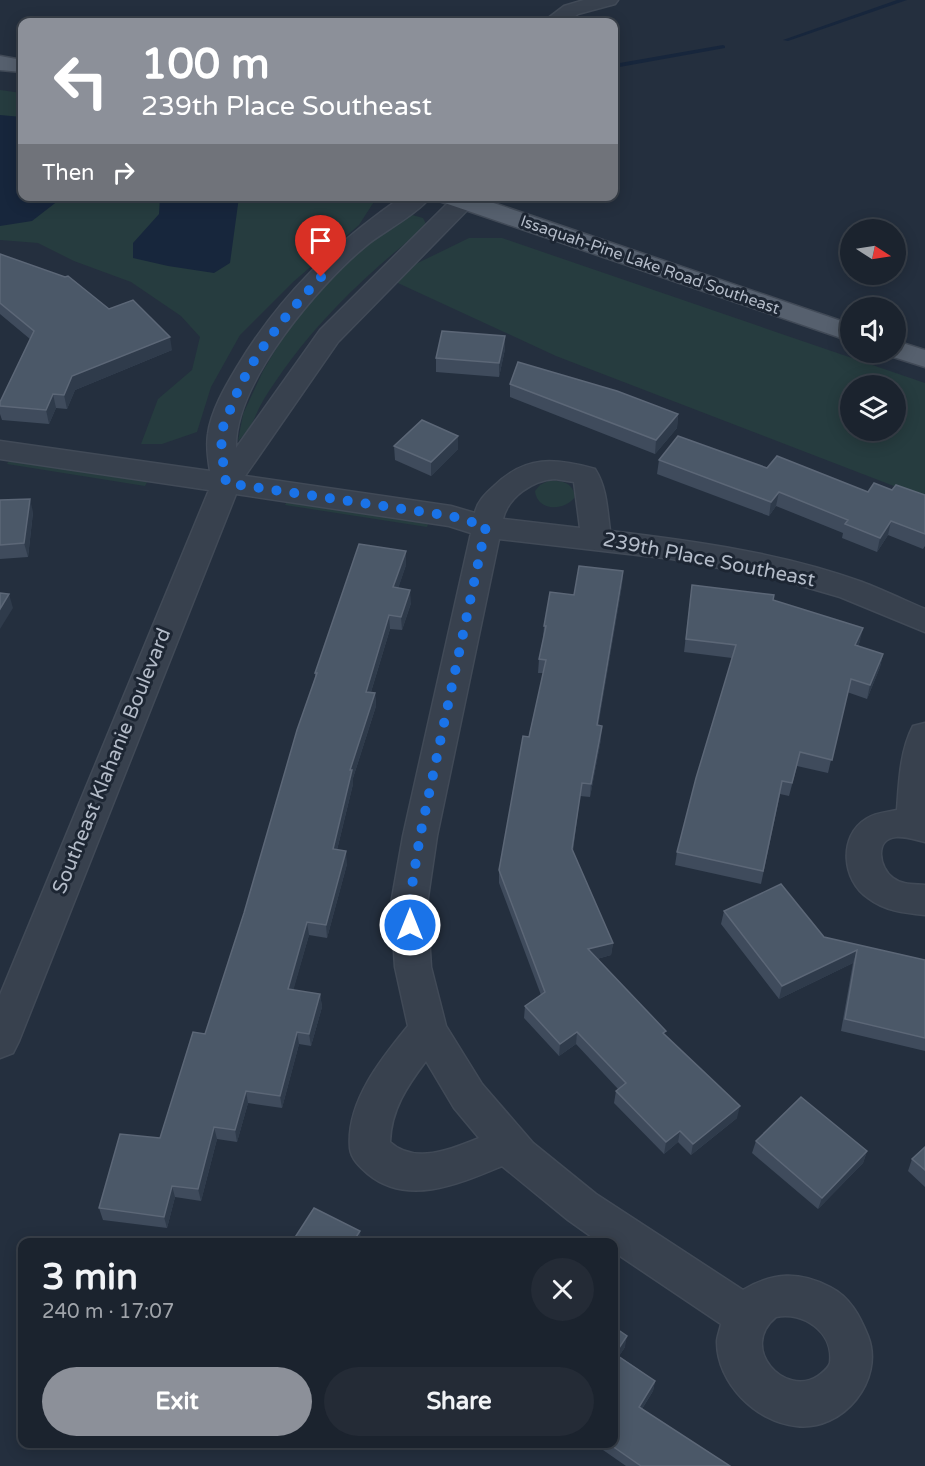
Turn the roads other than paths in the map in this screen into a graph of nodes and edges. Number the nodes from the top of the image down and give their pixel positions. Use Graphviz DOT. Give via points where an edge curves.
graph roads {
  1 [pos="608,0"];
  2 [pos="560,18"];
  3 [pos="0,63"];
  4 [pos="18,65"];
  5 [pos="412,201"];
  6 [pos="458,201"];
  7 [pos="470,201"];
  8 [pos="840,330"];
  9 [pos="906,352"];
  10 [pos="925,359"];
  11 [pos="0,450"];
  12 [pos="0,466"];
  13 [pos="222,491"];
  14 [pos="486,526"];
  15 [pos="596,538"];
  16 [pos="925,621"];
  17 [pos="925,735"];
  18 [pos="919,826"];
  19 [pos="925,900"];
  20 [pos="428,1030"];
  21 [pos="0,1041"];
  22 [pos="509,1144"];
  23 [pos="747,1317"];
  1 -- 2 [label="street" via="571,10"];
  3 -- 4 [label="main road"];
  5 -- 13 [label="street" via="352,245 286,314 257,355 222,429"];
  6 -- 13 [label="street, Southeast Klahanie Boulevard" via="328,336"];
  7 -- 8 [label="main road, Issaquah-Pine Lake Road Southeast"];
  9 -- 10 [label="main road"];
  11 -- 13 [label="street, 239th Place Southeast"];
  12 -- 13 [label="street, 239th Place Southeast"];
  13 -- 14 [label="street, 239th Place Southeast" via="452,531"];
  13 -- 21 [label="street, Southeast Klahanie Boulevard"];
  14 -- 15 [label="street, 239th Place Southeast"];
  14 -- 15 [label="street" via="491,507 525,474 538,470 573,472 585,476 590,486"];
  14 -- 20 [label="street" via="409,904 413,967"];
  15 -- 16 [label="street, 239th Place Southeast" via="778,569 850,589"];
  17 -- 18 [label="street" via="917,769"];
  18 -- 19 [label="street" via="882,826 862,845 861,858 865,872 888,893"];
  20 -- 22 [label="street" via="468,1096"];
  20 -- 22 [label="street" via="388,1081 369,1130 370,1150 388,1166 413,1174 444,1169"];
  22 -- 23 [label="street" via="582,1207"];
}
